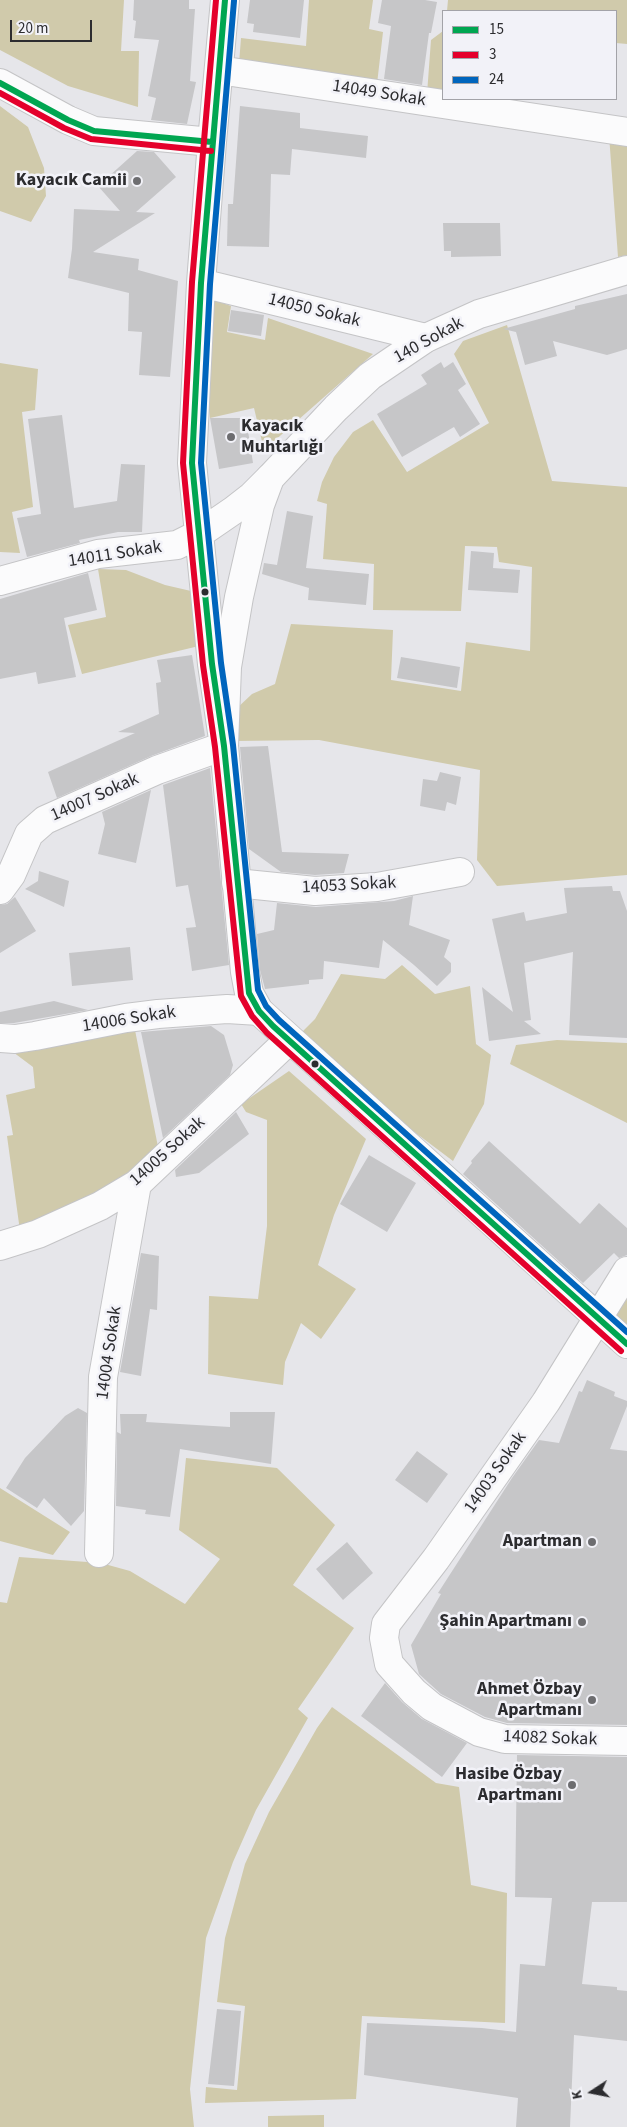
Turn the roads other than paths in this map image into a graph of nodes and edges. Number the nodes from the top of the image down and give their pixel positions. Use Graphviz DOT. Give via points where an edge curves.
graph roads {
  1 [pos="226,0"];
  2 [pos="219,70"];
  3 [pos="0,83"];
  4 [pos="627,132"];
  5 [pos="212,142"];
  6 [pos="627,270"];
  7 [pos="201,283"];
  8 [pos="426,338"];
  9 [pos="270,478"];
  10 [pos="199,534"];
  11 [pos="0,581"];
  12 [pos="224,746"];
  13 [pos="460,872"];
  14 [pos="236,884"];
  15 [pos="0,890"];
  16 [pos="259,1011"];
  17 [pos="0,1038"];
  18 [pos="289,1040"];
  19 [pos="138,1184"];
  20 [pos="0,1246"];
  21 [pos="627,1271"];
  22 [pos="597,1317"];
  23 [pos="627,1344"];
  24 [pos="99,1553"];
  25 [pos="386,1624"];
  26 [pos="627,1741"];
  1 -- 2 [label="street"];
  2 -- 4 [label="street, 14049 Sokak"];
  2 -- 5 [label="street"];
  3 -- 5 [label="street" via="94,132"];
  5 -- 7 [label="street"];
  6 -- 8 [label="street, 140 Sokak" via="479,314"];
  7 -- 8 [label="street, 14050 Sokak"];
  7 -- 10 [label="street" via="192,463"];
  8 -- 9 [label="street, 140 Sokak" via="370,376"];
  9 -- 10 [label="street, 140 Sokak" via="252,496"];
  9 -- 12 [label="street, 140 Sokak" via="260,505 227,667"];
  10 -- 11 [label="street, 14011 Sokak" via="177,545 98,554"];
  10 -- 12 [label="street"];
  12 -- 14 [label="street"];
  12 -- 15 [label="street, 14007 Sokak" via="157,770 45,820 29,834 12,875"];
  13 -- 14 [label="street, 14053 Sokak" via="368,888 315,890"];
  14 -- 16 [label="street" via="249,992"];
  16 -- 17 [label="street, 14006 Sokak" via="227,1009 158,1014 35,1036"];
  16 -- 18 [label="street"];
  18 -- 19 [label="street, 14005 Sokak"];
  18 -- 22 [label="street"];
  19 -- 20 [label="street, 14005 Sokak" via="100,1206 38,1234"];
  19 -- 24 [label="street, 14004 Sokak" via="103,1377"];
  21 -- 22 [label="street, 14003 Sokak"];
  22 -- 23 [label="street"];
  22 -- 25 [label="street, 14003 Sokak" via="546,1402"];
  25 -- 26 [label="street, 14082 Sokak" via="386,1651 396,1675 432,1707 479,1732 505,1739"];
}
